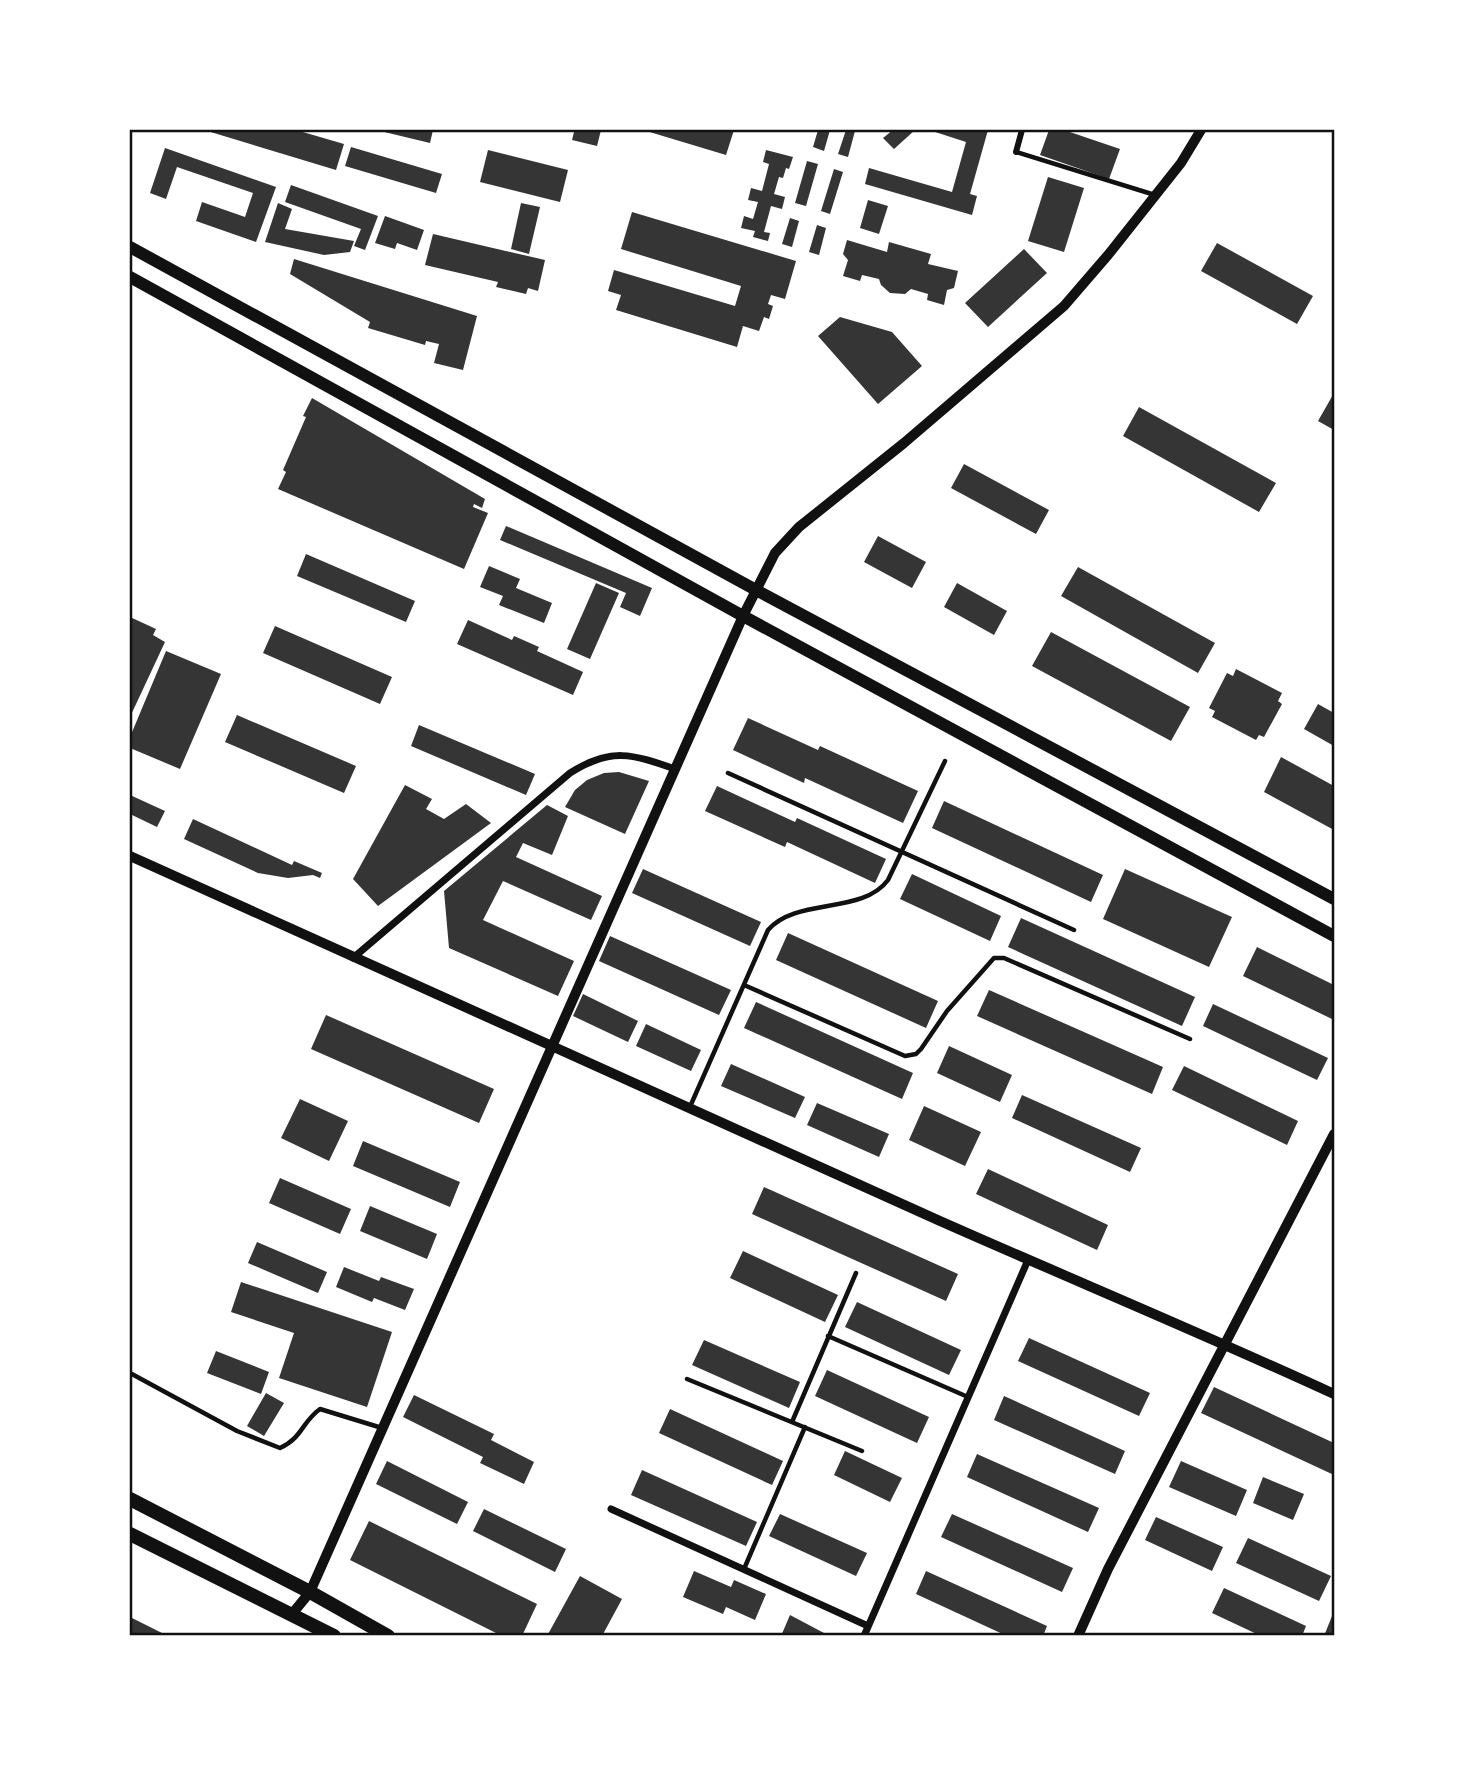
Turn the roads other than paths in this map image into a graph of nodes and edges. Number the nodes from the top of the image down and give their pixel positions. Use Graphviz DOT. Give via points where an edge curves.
graph roads {
  1 [pos="1022,130"];
  2 [pos="1202,130"];
  3 [pos="1016,152"];
  4 [pos="1155,195"];
  5 [pos="130,247"];
  6 [pos="130,277"];
  7 [pos="756,590"];
  8 [pos="743,616"];
  9 [pos="945,761"];
  10 [pos="675,769"];
  11 [pos="728,773"];
  12 [pos="902,852"];
  13 [pos="130,856"];
  14 [pos="1335,899"];
  15 [pos="1074,930"];
  16 [pos="1335,936"];
  17 [pos="353,958"];
  18 [pos="744,985"];
  19 [pos="1190,1040"];
  20 [pos="550,1048"];
  21 [pos="689,1110"];
  22 [pos="1335,1134"];
  23 [pos="1028,1260"];
  24 [pos="856,1273"];
  25 [pos="828,1336"];
  26 [pos="1226,1344"];
  27 [pos="130,1373"];
  28 [pos="687,1379"];
  29 [pos="1335,1394"];
  30 [pos="968,1397"];
  31 [pos="792,1422"];
  32 [pos="805,1427"];
  33 [pos="382,1429"];
  34 [pos="863,1451"];
  35 [pos="130,1499"];
  36 [pos="611,1509"];
  37 [pos="130,1534"];
  38 [pos="744,1570"];
  39 [pos="310,1592"];
  40 [pos="292,1614"];
  41 [pos="868,1626"];
  42 [pos="334,1636"];
  43 [pos="388,1636"];
  44 [pos="864,1636"];
  45 [pos="1078,1636"];
  1 -- 3 [label="street"];
  2 -- 4 [label="street"];
  3 -- 4 [label="lane"];
  4 -- 7 [label="street" via="1064,306 799,527 775,553"];
  5 -- 7 [label="main road"];
  6 -- 8 [label="main road"];
  7 -- 8 [label="street"];
  7 -- 14 [label="main road"];
  8 -- 10 [label="street"];
  8 -- 16 [label="main road"];
  9 -- 12 [label="lane"];
  10 -- 17 [label="street" via="628,756 601,756 590,761 570,773"];
  10 -- 20 [label="street"];
  11 -- 12 [label="lane"];
  12 -- 15 [label="lane"];
  12 -- 18 [label="lane" via="881,890 774,923"];
  13 -- 17 [label="street"];
  17 -- 20 [label="street"];
  18 -- 19 [label="lane" via="905,1056 921,1049 994,958 1004,958"];
  18 -- 21 [label="lane"];
  20 -- 21 [label="street"];
  20 -- 33 [label="street"];
  21 -- 23 [label="street"];
  22 -- 26 [label="street"];
  23 -- 26 [label="street"];
  23 -- 30 [label="street"];
  24 -- 25 [label="lane"];
  25 -- 30 [label="lane"];
  25 -- 31 [label="lane"];
  26 -- 29 [label="street"];
  26 -- 45 [label="street" via="1108,1569"];
  27 -- 33 [label="lane" via="237,1431 281,1448 295,1441 309,1417 320,1409"];
  28 -- 31 [label="lane"];
  30 -- 41 [label="street"];
  31 -- 32 [label="lane"];
  32 -- 34 [label="lane"];
  32 -- 38 [label="lane"];
  33 -- 39 [label="street"];
  35 -- 39 [label="main road"];
  36 -- 38 [label="street"];
  37 -- 40 [label="main road"];
  38 -- 41 [label="street"];
  39 -- 40 [label="street"];
  39 -- 43 [label="main road"];
  40 -- 42 [label="main road"];
  41 -- 44 [label="street"];
}
